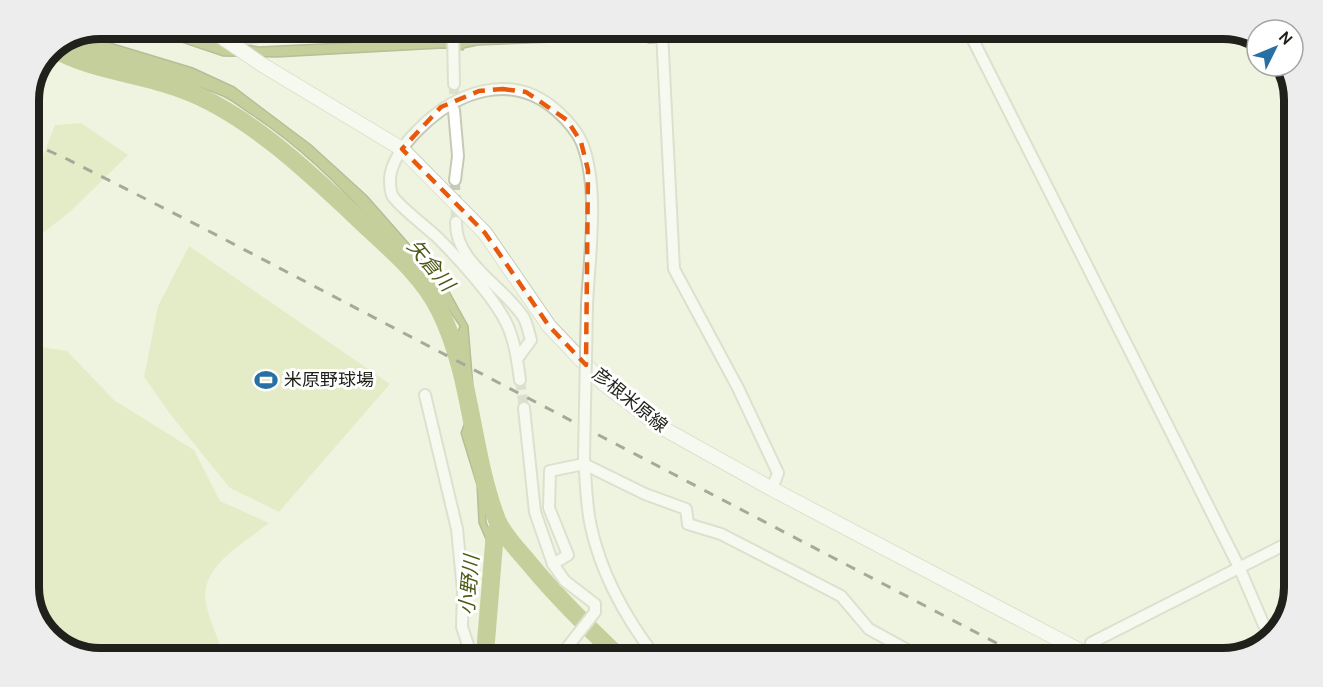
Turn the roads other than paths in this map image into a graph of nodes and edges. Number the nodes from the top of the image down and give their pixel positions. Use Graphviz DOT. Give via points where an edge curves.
graph roads {
  1 [pos="233,39"];
  2 [pos="453,39"];
  3 [pos="663,39"];
  4 [pos="973,39"];
  5 [pos="225,40"];
  6 [pos="454,84"];
  7 [pos="454,110"];
  8 [pos="402,148"];
  9 [pos="456,180"];
  10 [pos="456,222"];
  11 [pos="517,359"];
  12 [pos="520,380"];
  13 [pos="425,395"];
  14 [pos="524,408"];
  15 [pos="584,460"];
  16 [pos="772,489"];
  17 [pos="1284,545"];
  18 [pos="553,564"];
  19 [pos="1239,567"];
  20 [pos="1266,630"];
  21 [pos="1091,643"];
  22 [pos="469,648"];
  23 [pos="567,648"];
  24 [pos="649,648"];
  25 [pos="904,648"];
  26 [pos="1075,648"];
  1 -- 5 [label="street"];
  2 -- 6 [label="street"];
  3 -- 16 [label="street" via="674,269 778,473"];
  4 -- 19 [label="street"];
  5 -- 8 [label="main road, 彦根米原線"];
  7 -- 9 [label="street"];
  8 -- 11 [label="street" via="390,180 392,196 439,240 498,308 508,324"];
  8 -- 15 [label="street, bridge" via="441,107 479,91 503,89 526,92 548,103 567,120 581,142 591,207"];
  8 -- 16 [label="main road, 彦根米原線" via="485,233 549,326 604,384 659,426"];
  10 -- 11 [label="street" via="462,248 524,318 531,340"];
  11 -- 12 [label="street"];
  13 -- 22 [label="street" via="457,529 462,627"];
  14 -- 18 [label="street" via="536,512"];
  15 -- 18 [label="street" via="550,471 549,508 568,555"];
  15 -- 24 [label="street" via="591,528 612,586"];
  15 -- 25 [label="street" via="645,494 686,509 688,524 721,534 841,596 869,629"];
  16 -- 26 [label="main road, 彦根米原線"];
  17 -- 19 [label="street"];
  18 -- 23 [label="street" via="565,581 595,604 596,612"];
  19 -- 20 [label="street"];
  19 -- 21 [label="street"];
}
